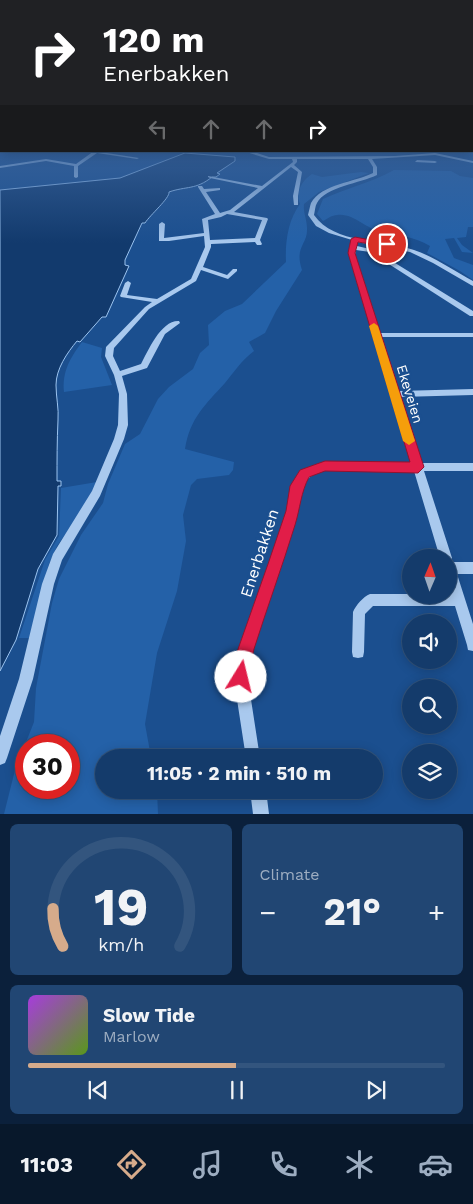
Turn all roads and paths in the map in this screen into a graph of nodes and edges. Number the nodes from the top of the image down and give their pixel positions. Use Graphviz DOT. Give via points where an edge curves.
graph roads {
  1 [pos="77,167"];
  2 [pos="288,167"];
  3 [pos="294,167"];
  4 [pos="375,167"];
  5 [pos="76,177"];
  6 [pos="210,177"];
  7 [pos="261,187"];
  8 [pos="218,189"];
  9 [pos="296,204"];
  10 [pos="228,213"];
  11 [pos="219,216"];
  12 [pos="207,218"];
  13 [pos="162,224"];
  14 [pos="207,234"];
  15 [pos="208,242"];
  16 [pos="258,242"];
  17 [pos="353,243"];
  18 [pos="200,268"];
  19 [pos="235,270"];
  20 [pos="128,283"];
  21 [pos="189,284"];
  22 [pos="473,284"];
  23 [pos="157,301"];
  24 [pos="473,314"];
  25 [pos="176,323"];
  26 [pos="473,335"];
  27 [pos="377,336"];
  28 [pos="118,375"];
  29 [pos="473,392"];
  30 [pos="394,394"];
  31 [pos="418,467"];
  32 [pos="473,467"];
  33 [pos="443,549"];
  34 [pos="458,567"];
  35 [pos="473,568"];
  36 [pos="458,597"];
  37 [pos="459,600"];
  38 [pos="473,645"];
  39 [pos="358,652"];
  40 [pos="252,749"];
  41 [pos="0,758"];
  42 [pos="259,799"];
  43 [pos="261,814"];
  1 -- 5 [label="street"];
  2 -- 7 [label="street"];
  3 -- 9 [label="street" via="300,172 294,193"];
  4 -- 17 [label="street" via="372,176 328,192 315,202 312,209 312,217 320,228"];
  6 -- 7 [label="street"];
  7 -- 10 [label="street"];
  8 -- 11 [label="street" via="202,189"];
  10 -- 11 [label="street"];
  10 -- 16 [label="street" via="266,219"];
  11 -- 12 [label="street"];
  12 -- 14 [label="street"];
  13 -- 14 [label="street" via="161,240 164,241 178,236"];
  14 -- 15 [label="street"];
  15 -- 16 [label="street"];
  15 -- 18 [label="street"];
  17 -- 22 [label="street" via="414,252"];
  17 -- 24 [label="street" via="378,254"];
  17 -- 27 [label="street, Ekeveien" via="352,255"];
  18 -- 19 [label="street" via="228,277"];
  18 -- 21 [label="street"];
  20 -- 23 [label="street" via="123,296"];
  21 -- 23 [label="street"];
  23 -- 28 [label="street" via="138,316 110,347 109,356"];
  25 -- 28 [label="street" via="162,333 144,366"];
  26 -- 27 [label="street"];
  27 -- 30 [label="street, Ekeveien"];
  28 -- 41 [label="street" via="123,394 123,425 119,439 96,493 57,558 26,680"];
  29 -- 30 [label="street"];
  30 -- 31 [label="street, Ekeveien"];
  31 -- 32 [label="street, Enerbakken"];
  31 -- 33 [label="street, Ekeveien"];
  31 -- 40 [label="street, Enerbakken" via="325,466 312,469 300,479 276,564 242,662"];
  34 -- 35 [label="street"];
  36 -- 37 [label="street"];
  37 -- 38 [label="street"];
  37 -- 39 [label="street" via="370,600 359,612"];
  42 -- 43 [label="street"];
}
